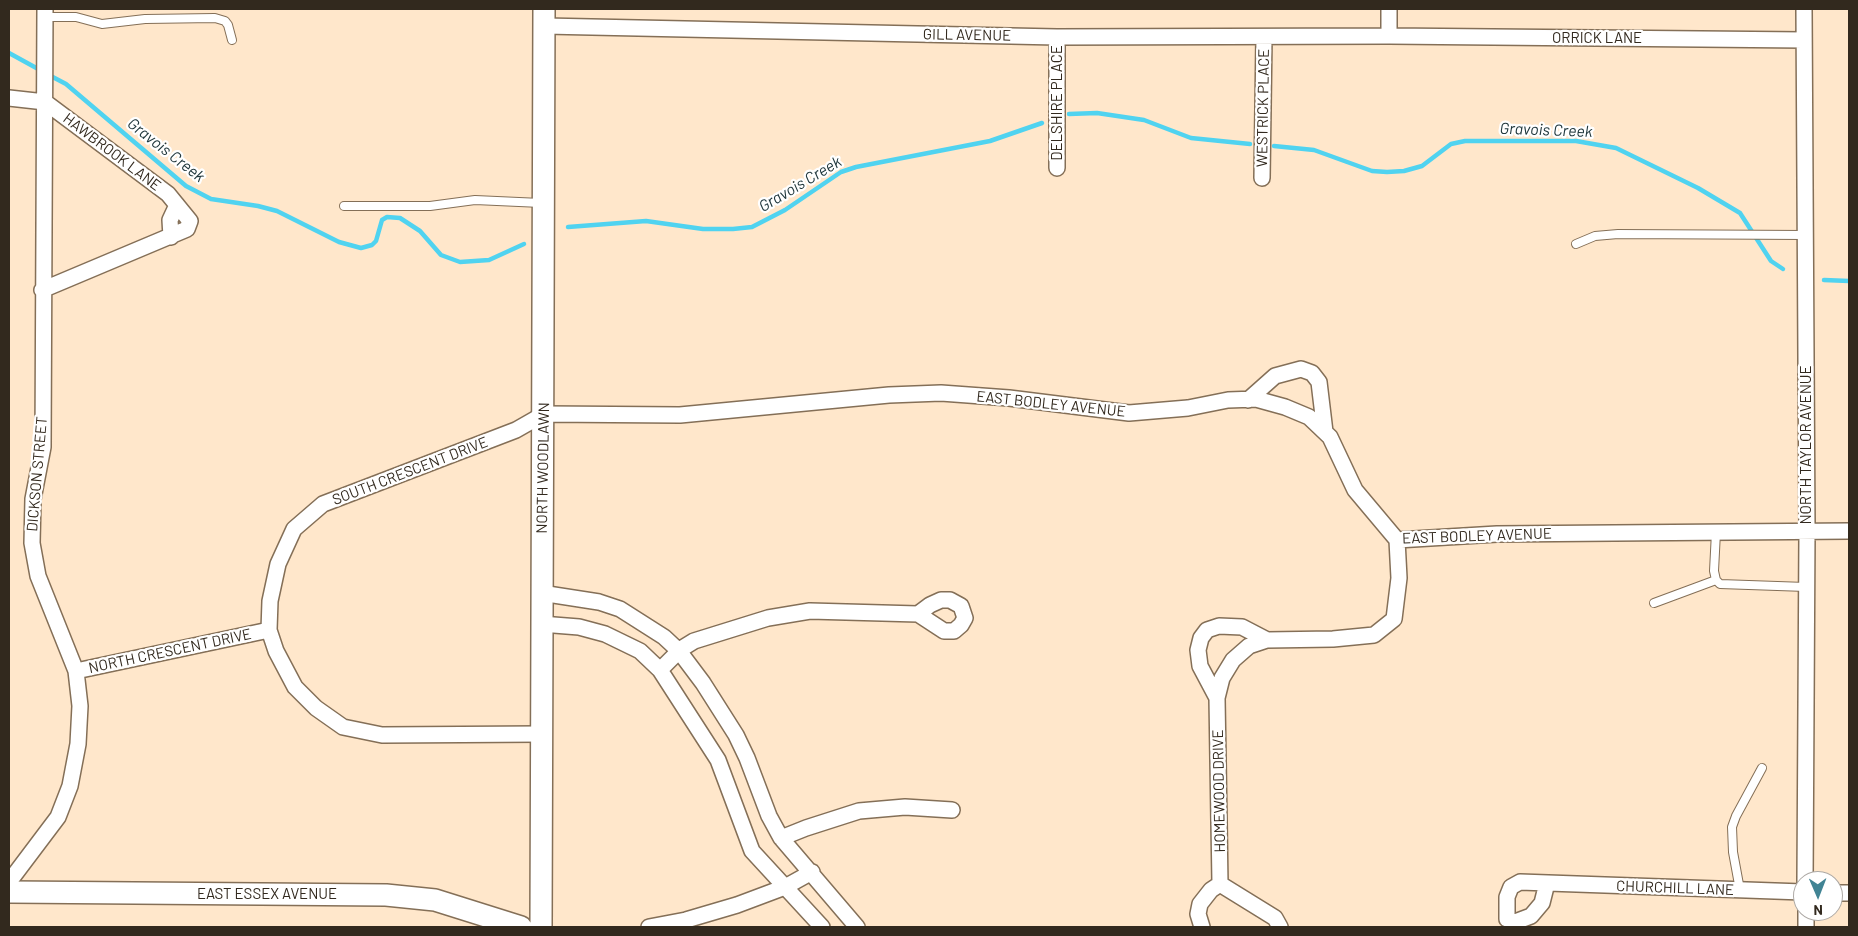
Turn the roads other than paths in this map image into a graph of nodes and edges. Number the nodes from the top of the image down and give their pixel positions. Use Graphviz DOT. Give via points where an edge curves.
graph roads {
  1 [pos="1389,9"];
  2 [pos="1804,9"];
  3 [pos="45,13"];
  4 [pos="545,17"];
  5 [pos="1389,36"];
  6 [pos="1057,37"];
  7 [pos="1264,37"];
  8 [pos="232,40"];
  9 [pos="1804,40"];
  10 [pos="9,98"];
  11 [pos="45,102"];
  12 [pos="1057,168"];
  13 [pos="1262,178"];
  14 [pos="545,203"];
  15 [pos="344,206"];
  16 [pos="1806,235"];
  17 [pos="1576,244"];
  18 [pos="42,290"];
  19 [pos="1248,400"];
  20 [pos="544,414"];
  21 [pos="1325,432"];
  22 [pos="1807,531"];
  23 [pos="1849,531"];
  24 [pos="1716,532"];
  25 [pos="1397,540"];
  26 [pos="1716,580"];
  27 [pos="1806,587"];
  28 [pos="541,593"];
  29 [pos="1654,602"];
  30 [pos="918,614"];
  31 [pos="541,624"];
  32 [pos="269,630"];
  33 [pos="1267,640"];
  34 [pos="679,651"];
  35 [pos="660,670"];
  36 [pos="76,671"];
  37 [pos="1217,698"];
  38 [pos="541,734"];
  39 [pos="1762,768"];
  40 [pos="952,810"];
  41 [pos="781,838"];
  42 [pos="1805,871"];
  43 [pos="812,872"];
  44 [pos="9,882"];
  45 [pos="1547,883"];
  46 [pos="1220,884"];
  47 [pos="785,887"];
  48 [pos="1740,890"];
  49 [pos="9,892"];
  50 [pos="1793,892"];
  51 [pos="521,927"];
  52 [pos="540,927"];
  53 [pos="649,927"];
  54 [pos="822,927"];
  55 [pos="857,927"];
  56 [pos="1202,927"];
  57 [pos="1280,927"];
  1 -- 5 [label="street"];
  2 -- 9 [label="street, NORTH TAYLOR AVENUE"];
  3 -- 8 [label="lane" via="102,24 145,19 215,18 225,21"];
  3 -- 11 [label="street, DICKSON STREET"];
  4 -- 6 [label="street, GILL AVENUE"];
  4 -- 14 [label="street, NORTH WOODLAWN"];
  5 -- 7 [label="street, GILL AVENUE"];
  5 -- 9 [label="street, ORRICK LANE"];
  6 -- 7 [label="street, GILL AVENUE"];
  6 -- 12 [label="street, DELSHIRE PLACE"];
  7 -- 13 [label="street, WESTRICK PLACE"];
  9 -- 16 [label="street, NORTH TAYLOR AVENUE"];
  10 -- 11 [label="street"];
  11 -- 18 [label="street, DICKSON STREET"];
  11 -- 18 [label="street, HAWBROOK LANE" via="168,194 190,221 187,229 171,237"];
  14 -- 15 [label="lane" via="475,200 430,206"];
  14 -- 20 [label="street, NORTH WOODLAWN"];
  16 -- 17 [label="lane" via="1618,234 1595,236"];
  16 -- 22 [label="street, NORTH TAYLOR AVENUE"];
  18 -- 36 [label="street, DICKSON STREET" via="43,447 33,499 32,543 38,576"];
  19 -- 20 [label="street, EAST BODLEY AVENUE" via="1129,414 1009,398 941,393 680,415"];
  19 -- 21 [label="street, EAST BODLEY AVENUE" via="1285,407 1309,417"];
  19 -- 21 [label="street" via="1275,376 1301,369 1312,373 1319,382"];
  20 -- 28 [label="street, NORTH WOODLAWN"];
  20 -- 32 [label="street, SOUTH CRESCENT DRIVE" via="516,430 323,504 294,529 278,564 270,601"];
  21 -- 25 [label="street, EAST BODLEY AVENUE" via="1355,490"];
  22 -- 23 [label="street, EAST BODLEY AVENUE"];
  22 -- 24 [label="street, EAST BODLEY AVENUE"];
  22 -- 27 [label="street, NORTH TAYLOR AVENUE"];
  24 -- 25 [label="street, EAST BODLEY AVENUE" via="1497,534"];
  24 -- 26 [label="lane"];
  25 -- 33 [label="street, HOMEWOOD DRIVE" via="1399,578 1394,619 1374,634 1333,640"];
  26 -- 27 [label="lane" via="1733,586"];
  26 -- 29 [label="lane"];
  27 -- 42 [label="street, NORTH TAYLOR AVENUE"];
  28 -- 31 [label="street, NORTH WOODLAWN"];
  28 -- 34 [label="street" via="590,600 620,609 664,637"];
  30 -- 34 [label="street" via="810,611 732,627 694,641"];
  31 -- 35 [label="street" via="579,627 605,634 640,651"];
  31 -- 38 [label="street, NORTH WOODLAWN"];
  32 -- 36 [label="street, NORTH CRESCENT DRIVE"];
  32 -- 38 [label="street, NORTH CRESCENT DRIVE" via="295,687 316,708 343,726 382,735"];
  33 -- 37 [label="street, HOMEWOOD DRIVE" via="1249,646 1233,660 1222,678"];
  33 -- 37 [label="street, HOMEWOOD DRIVE" via="1242,627 1219,626 1206,630 1198,650 1200,666"];
  34 -- 35 [label="street"];
  34 -- 41 [label="street" via="736,735"];
  35 -- 47 [label="street" via="718,760 752,851"];
  36 -- 44 [label="street, DICKSON STREET" via="80,706 78,744 70,786 58,817"];
  37 -- 46 [label="street, HOMEWOOD DRIVE"];
  38 -- 52 [label="street, NORTH WOODLAWN"];
  39 -- 48 [label="lane" via="1732,827"];
  40 -- 41 [label="street" via="905,807 859,811"];
  41 -- 43 [label="street"];
  43 -- 47 [label="street"];
  43 -- 55 [label="street"];
  45 -- 48 [label="street, CHURCHILL LANE"];
  46 -- 56 [label="street" via="1200,904 1198,914"];
  46 -- 57 [label="street" via="1275,918"];
  47 -- 53 [label="street" via="737,905"];
  47 -- 54 [label="street"];
  48 -- 50 [label="street, CHURCHILL LANE"];
  49 -- 51 [label="street, EAST ESSEX AVENUE" via="386,895 435,900"];
}
